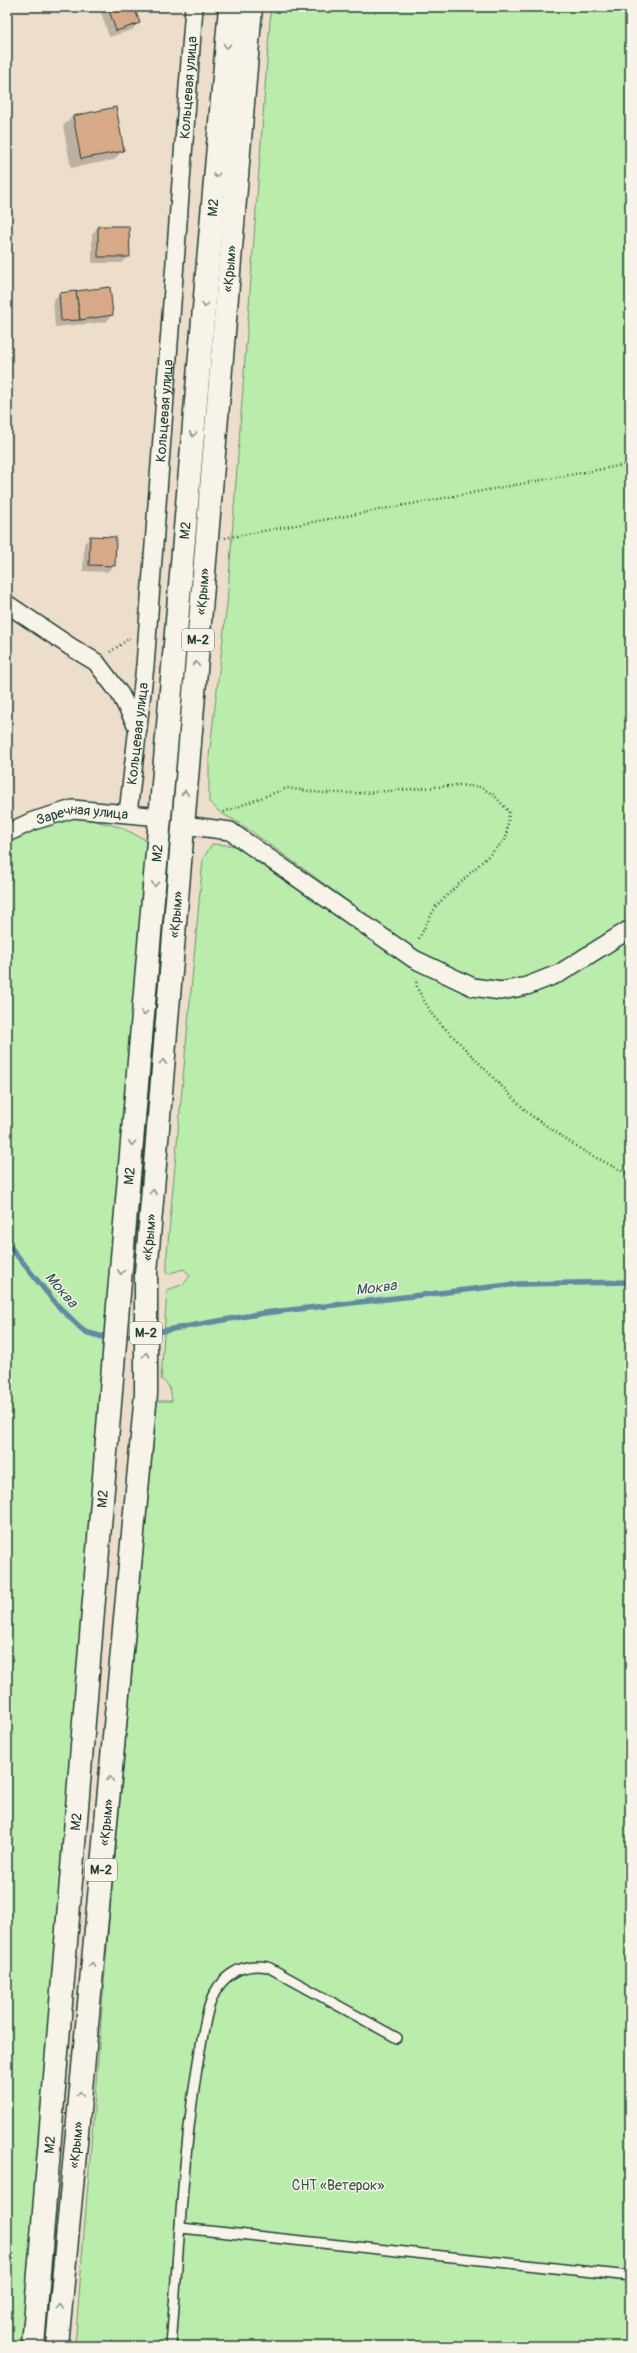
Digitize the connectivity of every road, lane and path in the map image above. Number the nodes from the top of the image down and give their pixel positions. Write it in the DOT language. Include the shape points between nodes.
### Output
graph roads {
  1 [pos="194,7"];
  2 [pos="230,7"];
  3 [pos="251,7"];
  4 [pos="630,464"];
  5 [pos="206,541"];
  6 [pos="7,604"];
  7 [pos="148,625"];
  8 [pos="96,662"];
  9 [pos="138,728"];
  10 [pos="128,813"];
  11 [pos="221,813"];
  12 [pos="160,817"];
  13 [pos="184,824"];
  14 [pos="7,833"];
  15 [pos="630,929"];
  16 [pos="414,959"];
  17 [pos="630,1175"];
  18 [pos="397,2038"];
  19 [pos="181,2228"];
  20 [pos="630,2276"];
  21 [pos="33,2346"];
  22 [pos="57,2346"];
  23 [pos="171,2346"];
  1 -- 7 [label="street, Кольцевая улица"];
  2 -- 12 [label="highway, М2, one-way"];
  3 -- 5 [label="highway, «Крым» / М-2"];
  4 -- 5 [label="path"];
  22 -- 5 [label="highway, «Крым» / М-2, one-way" via="146,1394 146,1272"];
  6 -- 8 [label="street"];
  7 -- 8 [label="path"];
  7 -- 9 [label="street, Кольцевая улица"];
  8 -- 9 [label="street" via="120,694"];
  9 -- 10 [label="street, Кольцевая улица"];
  10 -- 12 [label="street, Заречная улица"];
  10 -- 14 [label="street, Заречная улица" via="73,809 33,821"];
  11 -- 16 [label="path" via="287,788 322,793 364,793 460,785 480,787 494,795 509,812 506,839 436,906 413,948"];
  12 -- 21 [label="highway, М2, one-way"];
  13 -- 16 [label="street" via="230,831"];
  15 -- 16 [label="street" via="560,973 527,986 501,991 473,987"];
  16 -- 17 [label="path" via="417,988 433,1016 529,1114 585,1152"];
  18 -- 19 [label="lane" via="268,1967 252,1964 222,1982 209,2006 191,2100"];
  19 -- 20 [label="lane"];
  19 -- 23 [label="lane"];
}
